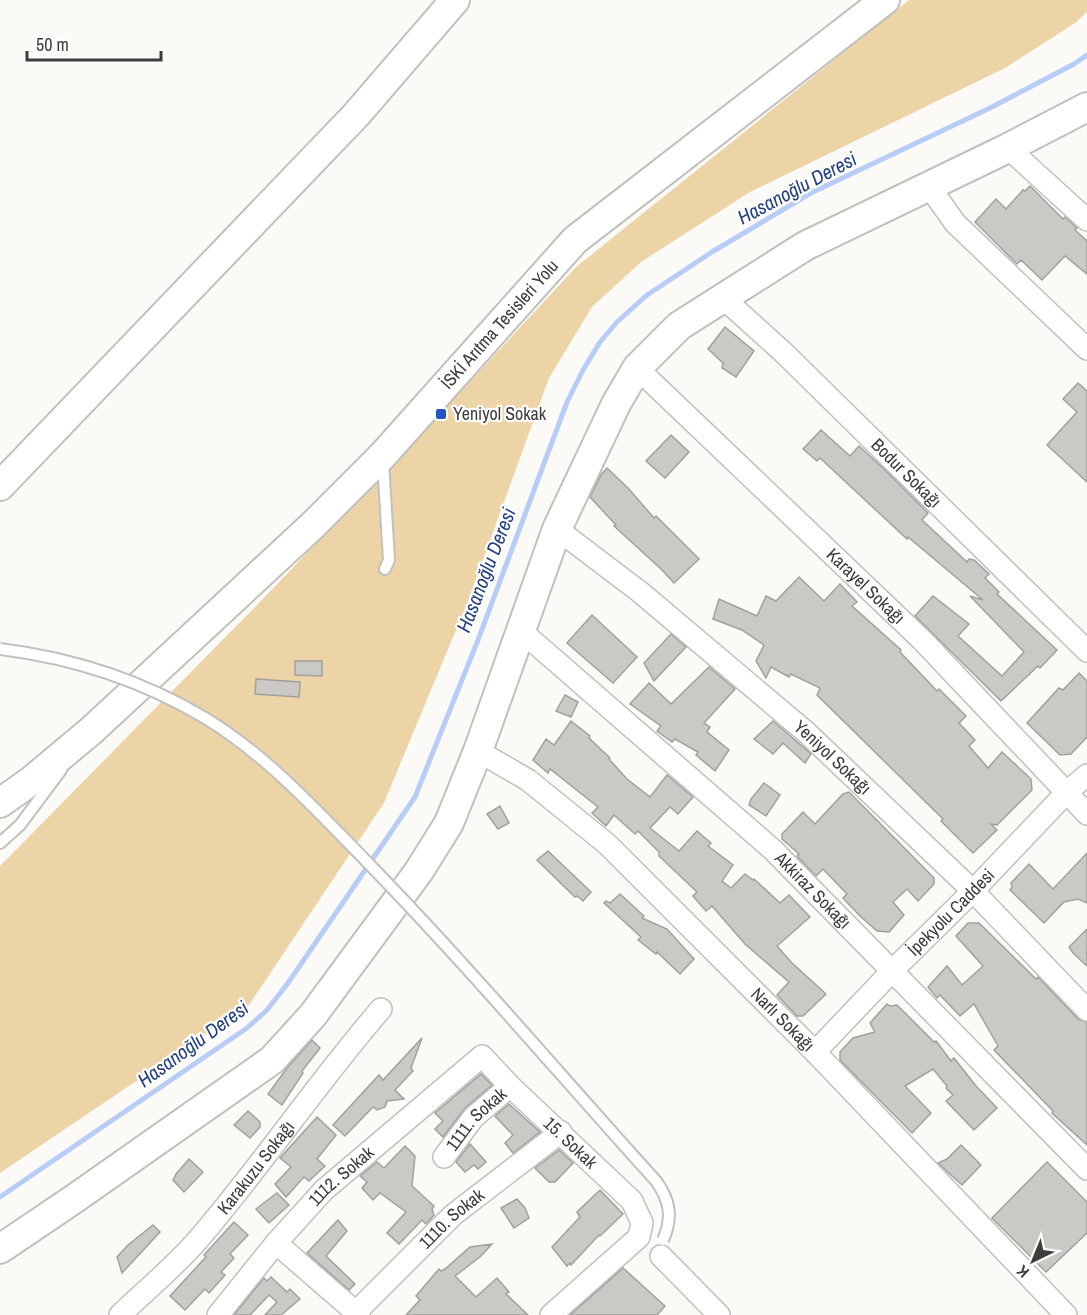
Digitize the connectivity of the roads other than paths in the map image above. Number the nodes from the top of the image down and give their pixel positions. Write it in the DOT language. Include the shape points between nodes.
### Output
graph roads {
  1 [pos="455,0"];
  2 [pos="885,0"];
  3 [pos="1087,107"];
  4 [pos="1008,148"];
  5 [pos="929,186"];
  6 [pos="1087,220"];
  7 [pos="722,297"];
  8 [pos="1087,349"];
  9 [pos="637,368"];
  10 [pos="383,455"];
  11 [pos="0,486"];
  12 [pos="557,529"];
  13 [pos="385,569"];
  14 [pos="520,630"];
  15 [pos="0,649"];
  16 [pos="1087,651"];
  17 [pos="92,730"];
  18 [pos="478,751"];
  19 [pos="1087,775"];
  20 [pos="1066,793"];
  21 [pos="0,803"];
  22 [pos="1087,814"];
  23 [pos="0,843"];
  24 [pos="973,891"];
  25 [pos="893,970"];
  26 [pos="381,1009"];
  27 [pos="1087,1010"];
  28 [pos="815,1052"];
  29 [pos="482,1056"];
  30 [pos="510,1086"];
  31 [pos="561,1132"];
  32 [pos="444,1157"];
  33 [pos="1087,1169"];
  34 [pos="276,1243"];
  35 [pos="662,1248"];
  36 [pos="0,1249"];
  37 [pos="356,1314"];
  38 [pos="120,1315"];
  39 [pos="218,1315"];
  40 [pos="551,1315"];
  41 [pos="719,1315"];
  42 [pos="1066,1315"];
  1 -- 11 [label="street" via="356,115"];
  2 -- 10 [label="street, İSKİ Arıtma Tesisleri Yolu" via="576,240"];
  3 -- 4 [label="street"];
  4 -- 5 [label="street"];
  4 -- 6 [label="street"];
  5 -- 7 [label="street" via="805,246"];
  5 -- 8 [label="street" via="955,223"];
  7 -- 9 [label="street" via="679,326"];
  7 -- 16 [label="street, Bodur Sokağı"];
  9 -- 12 [label="street"];
  9 -- 20 [label="street, Karayel Sokağı" via="922,640"];
  10 -- 13 [label="lane" via="389,561"];
  10 -- 17 [label="street, İSKİ Arıtma Tesisleri Yolu" via="253,582"];
  12 -- 14 [label="street"];
  12 -- 24 [label="street, Yeniyol Sokağı" via="640,591 806,732"];
  14 -- 18 [label="street"];
  14 -- 25 [label="street, Akkiraz Sokağı" via="773,850"];
  15 -- 35 [label="lane, bridge" via="66,661 117,676 161,695 205,718 281,776 412,909 656,1181 670,1212"];
  17 -- 21 [label="street, İSKİ Arıtma Tesisleri Yolu"];
  17 -- 23 [label="lane, İSKİ Arıtma Tesisleri Yolu" via="20,825"];
  18 -- 28 [label="street, Narlı Sokağı" via="528,780 607,844"];
  18 -- 36 [label="street" via="449,823 419,871 313,1015 272,1060"];
  19 -- 20 [label="street, İpekyolu Caddesi"];
  20 -- 22 [label="street, Karayel Sokağı"];
  20 -- 24 [label="street, İpekyolu Caddesi"];
  24 -- 25 [label="street, İpekyolu Caddesi"];
  24 -- 27 [label="street, Yeniyol Sokağı"];
  25 -- 28 [label="street, İpekyolu Caddesi"];
  25 -- 33 [label="street, Akkiraz Sokağı"];
  26 -- 38 [label="street, Karakuzu Sokağı" via="195,1244"];
  28 -- 42 [label="street, Narlı Sokağı"];
  29 -- 30 [label="street, 15. Sokak"];
  29 -- 34 [label="street, 1112. Sokak" via="324,1190"];
  30 -- 31 [label="street, 15. Sokak"];
  30 -- 32 [label="street, 1111. Sokak" via="473,1118"];
  31 -- 37 [label="street, 1110. Sokak" via="453,1215"];
  31 -- 40 [label="street, 15. Sokak" via="632,1201 642,1223 639,1237"];
  34 -- 37 [label="street"];
  34 -- 39 [label="street, 1112. Sokak"];
  35 -- 41 [label="street"];
}
